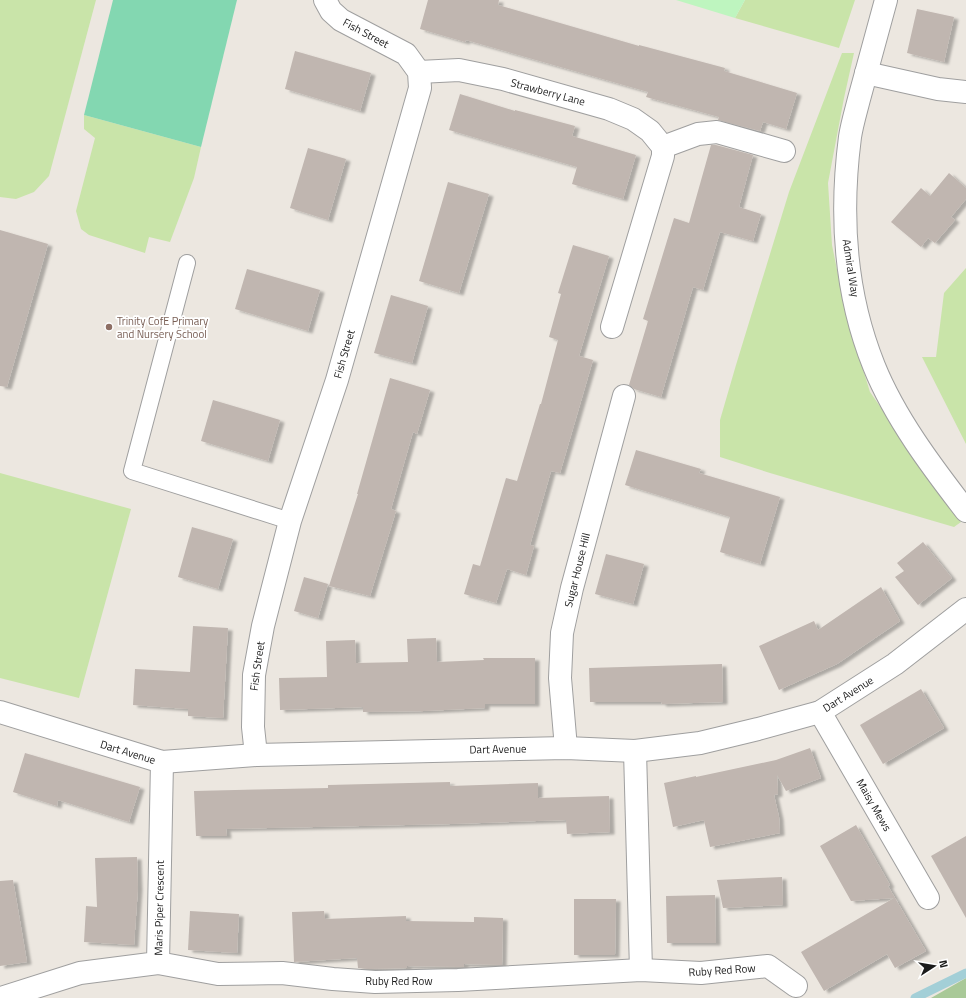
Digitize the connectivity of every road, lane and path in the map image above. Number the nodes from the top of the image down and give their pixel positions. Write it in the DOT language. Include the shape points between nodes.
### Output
graph roads {
  1 [pos="325,0"];
  2 [pos="886,0"];
  3 [pos="419,72"];
  4 [pos="866,73"];
  5 [pos="966,92"];
  6 [pos="663,147"];
  7 [pos="784,151"];
  8 [pos="187,263"];
  9 [pos="612,327"];
  10 [pos="624,396"];
  11 [pos="966,511"];
  12 [pos="290,521"];
  13 [pos="966,609"];
  14 [pos="0,712"];
  15 [pos="820,712"];
  16 [pos="566,748"];
  17 [pos="635,751"];
  18 [pos="256,755"];
  19 [pos="162,762"];
  20 [pos="928,898"];
  21 [pos="158,963"];
  22 [pos="641,970"];
  23 [pos="796,986"];
  24 [pos="1,998"];
  1 -- 3 [label="street, Fish Street" via="340,20 406,54"];
  2 -- 4 [label="street, Admiral Way"];
  3 -- 6 [label="street, Strawberry Lane" via="459,70 503,79 609,109 633,118 650,131"];
  3 -- 12 [label="street, Fish Street" via="420,88 337,380"];
  4 -- 5 [label="street" via="938,89"];
  4 -- 11 [label="street, Admiral Way" via="850,136 845,234 861,325 874,366 895,407 939,475"];
  6 -- 7 [label="street" via="698,134 717,132"];
  6 -- 9 [label="street" via="663,156"];
  8 -- 12 [label="lane" via="132,471"];
  10 -- 16 [label="street, Sugar House Hill" via="562,633 560,678"];
  12 -- 18 [label="street, Fish Street" via="263,626 254,675 253,727"];
  13 -- 15 [label="street, Dart Avenue" via="895,664"];
  14 -- 19 [label="street, Dart Avenue"];
  15 -- 17 [label="street, Dart Avenue" via="700,743"];
  15 -- 20 [label="street, Maisy Mews"];
  16 -- 17 [label="street, Dart Avenue"];
  16 -- 18 [label="street, Dart Avenue"];
  17 -- 22 [label="street"];
  18 -- 19 [label="street, Dart Avenue"];
  19 -- 21 [label="street, Maris Piper Crescent"];
  21 -- 22 [label="street, Ruby Red Row" via="218,974 282,973 375,982"];
  21 -- 24 [label="street, Maris Piper Crescent" via="80,973"];
  22 -- 23 [label="street, Ruby Red Row" via="701,973 768,966"];
}
